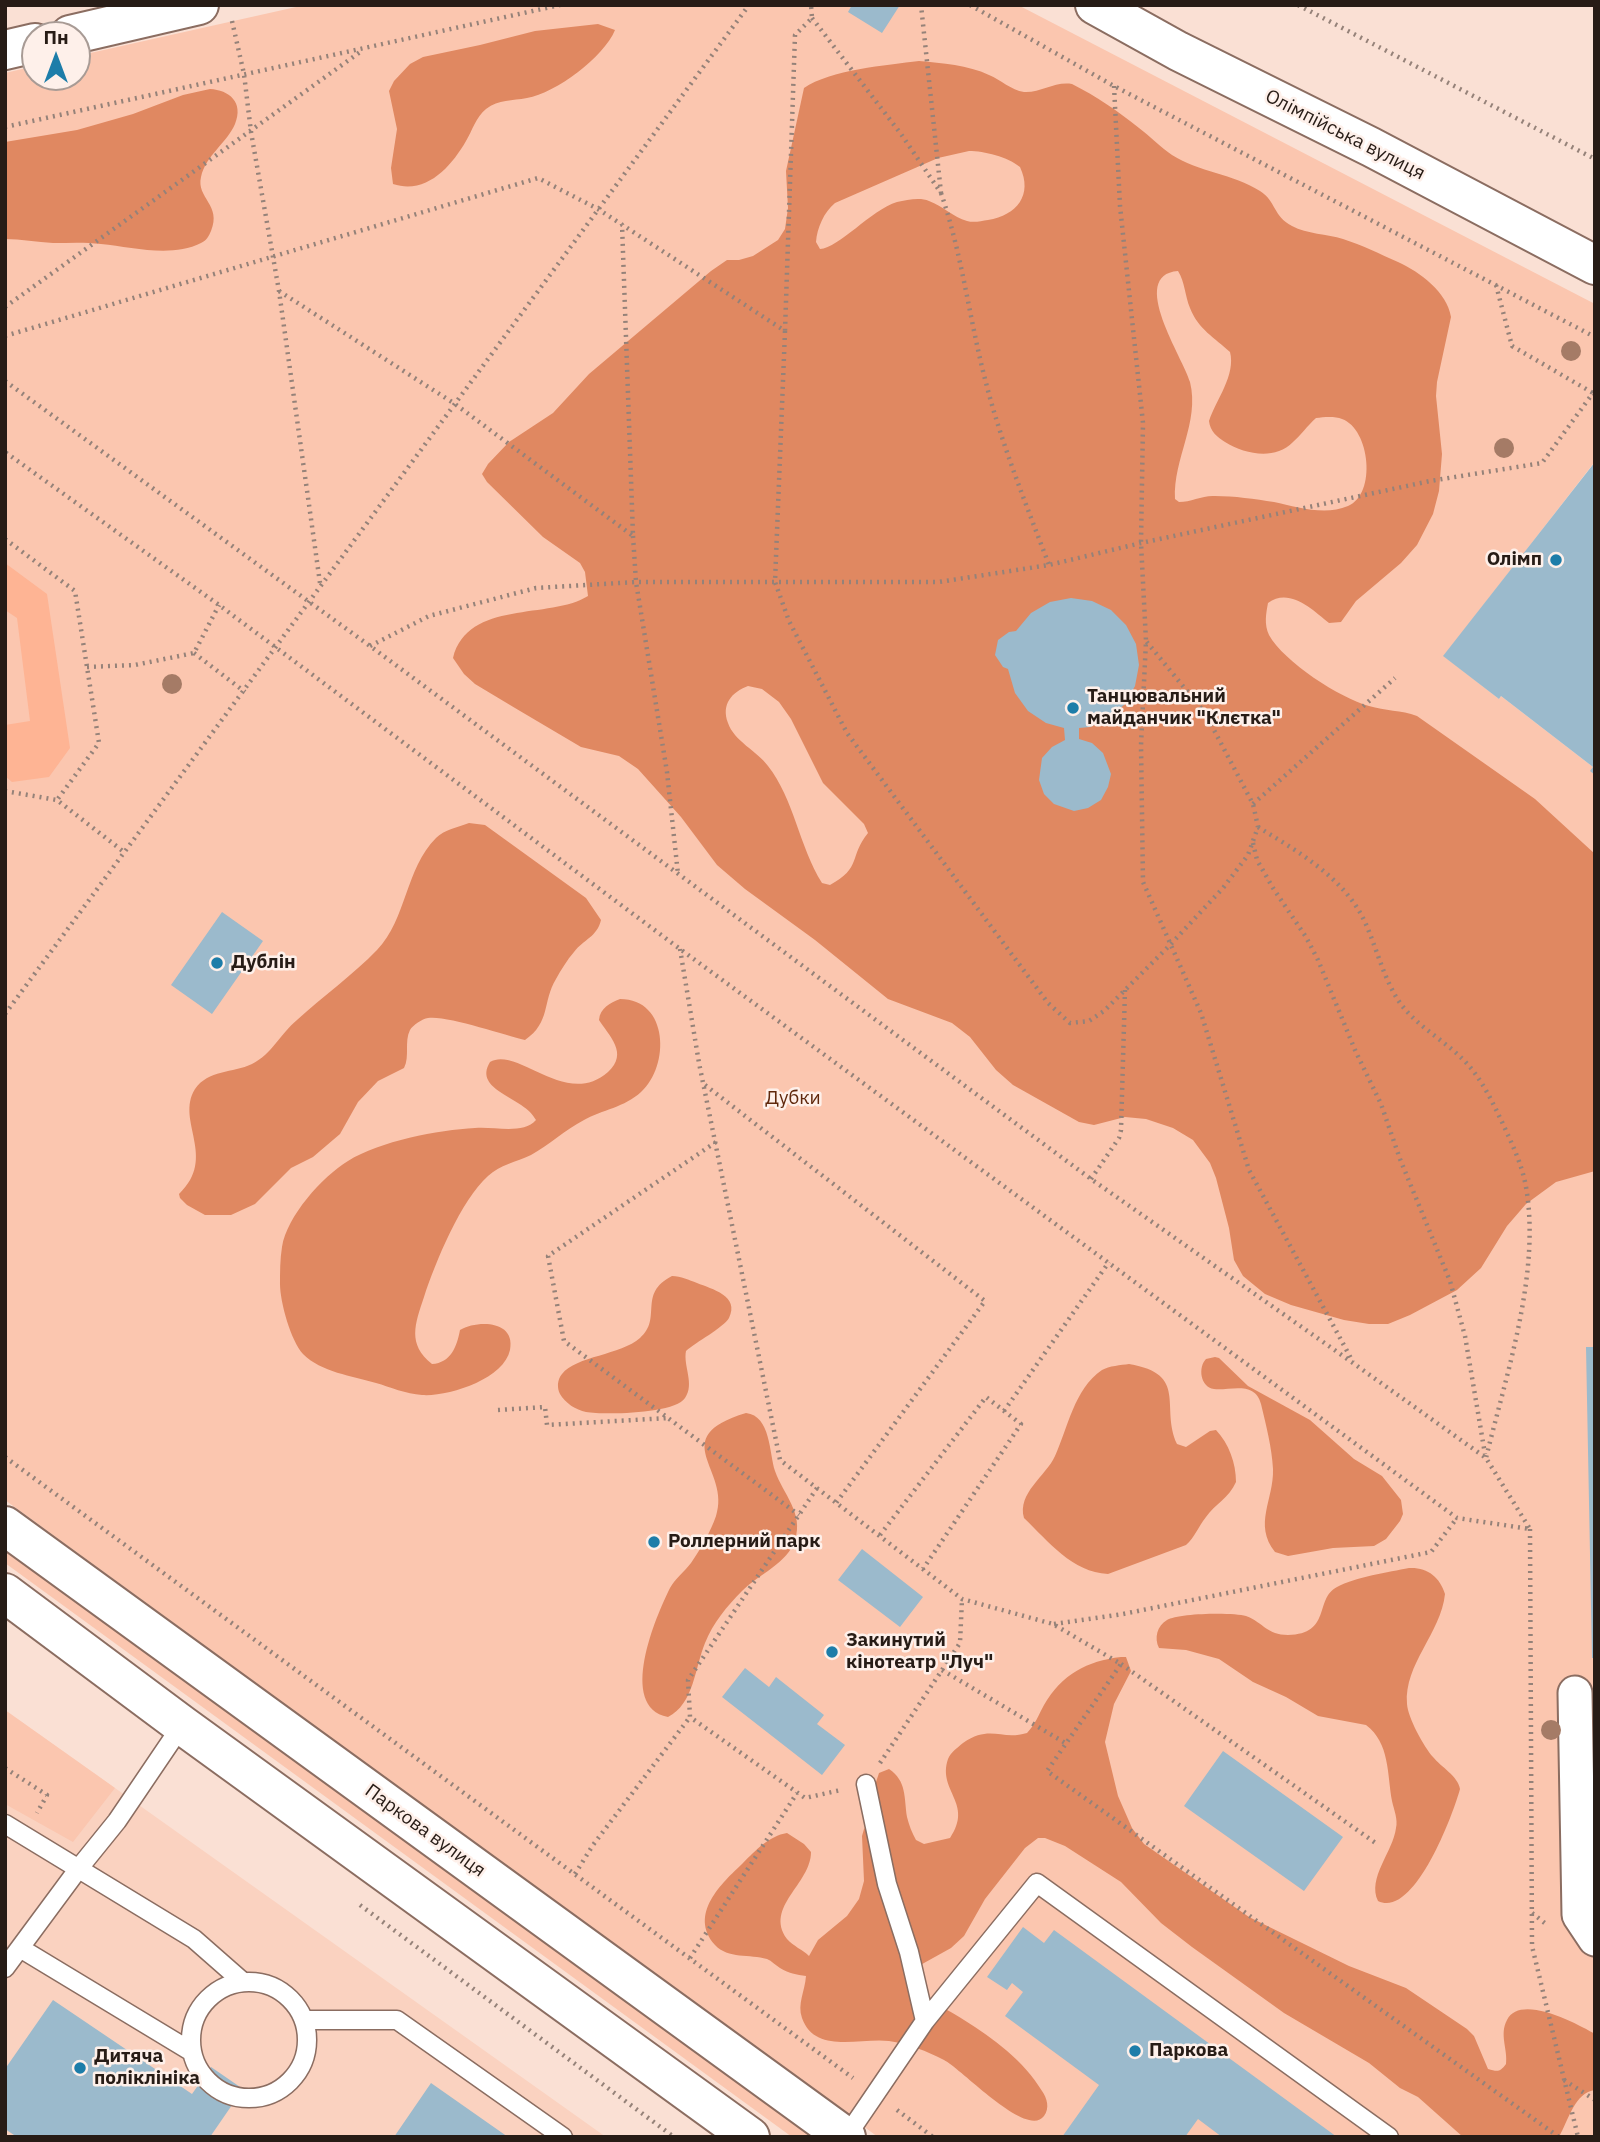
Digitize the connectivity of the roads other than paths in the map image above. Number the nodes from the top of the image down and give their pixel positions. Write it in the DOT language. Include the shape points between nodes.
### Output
graph roads {
  1 [pos="1095,5"];
  2 [pos="215,11"];
  3 [pos="91,32"];
  4 [pos="1595,265"];
  5 [pos="5,1526"];
  6 [pos="5,1593"];
  7 [pos="1575,1693"];
  8 [pos="183,1725"];
  9 [pos="866,1784"];
  10 [pos="5,1824"];
  11 [pos="79,1868"];
  12 [pos="1595,1938"];
  13 [pos="20,1948"];
  14 [pos="5,1968"];
  15 [pos="243,1982"];
  16 [pos="304,2020"];
  17 [pos="925,2021"];
  18 [pos="192,2052"];
  19 [pos="564,2137"];
  20 [pos="750,2137"];
  21 [pos="846,2137"];
  22 [pos="1389,2137"];
  1 -- 4 [label="street, Олімпійська вулиця"];
  2 -- 3 [label="street"];
  5 -- 21 [label="street, Паркова вулиця"];
  6 -- 8 [label="street"];
  7 -- 12 [label="street" via="1579,1915"];
  8 -- 11 [label="lane"];
  8 -- 20 [label="street"];
  9 -- 17 [label="lane" via="887,1884"];
  10 -- 11 [label="lane"];
  11 -- 13 [label="lane"];
  11 -- 15 [label="lane" via="194,1939"];
  13 -- 14 [label="lane"];
  13 -- 18 [label="lane"];
  15 -- 16 [label="lane" via="280,1990"];
  15 -- 18 [label="lane" via="208,1998 191,2032"];
  16 -- 18 [label="lane" via="308,2038 305,2057 283,2088 265,2096 246,2098 211,2085"];
  16 -- 19 [label="lane" via="397,2020"];
  17 -- 21 [label="lane"];
  17 -- 22 [label="lane" via="1037,1883"];
}
